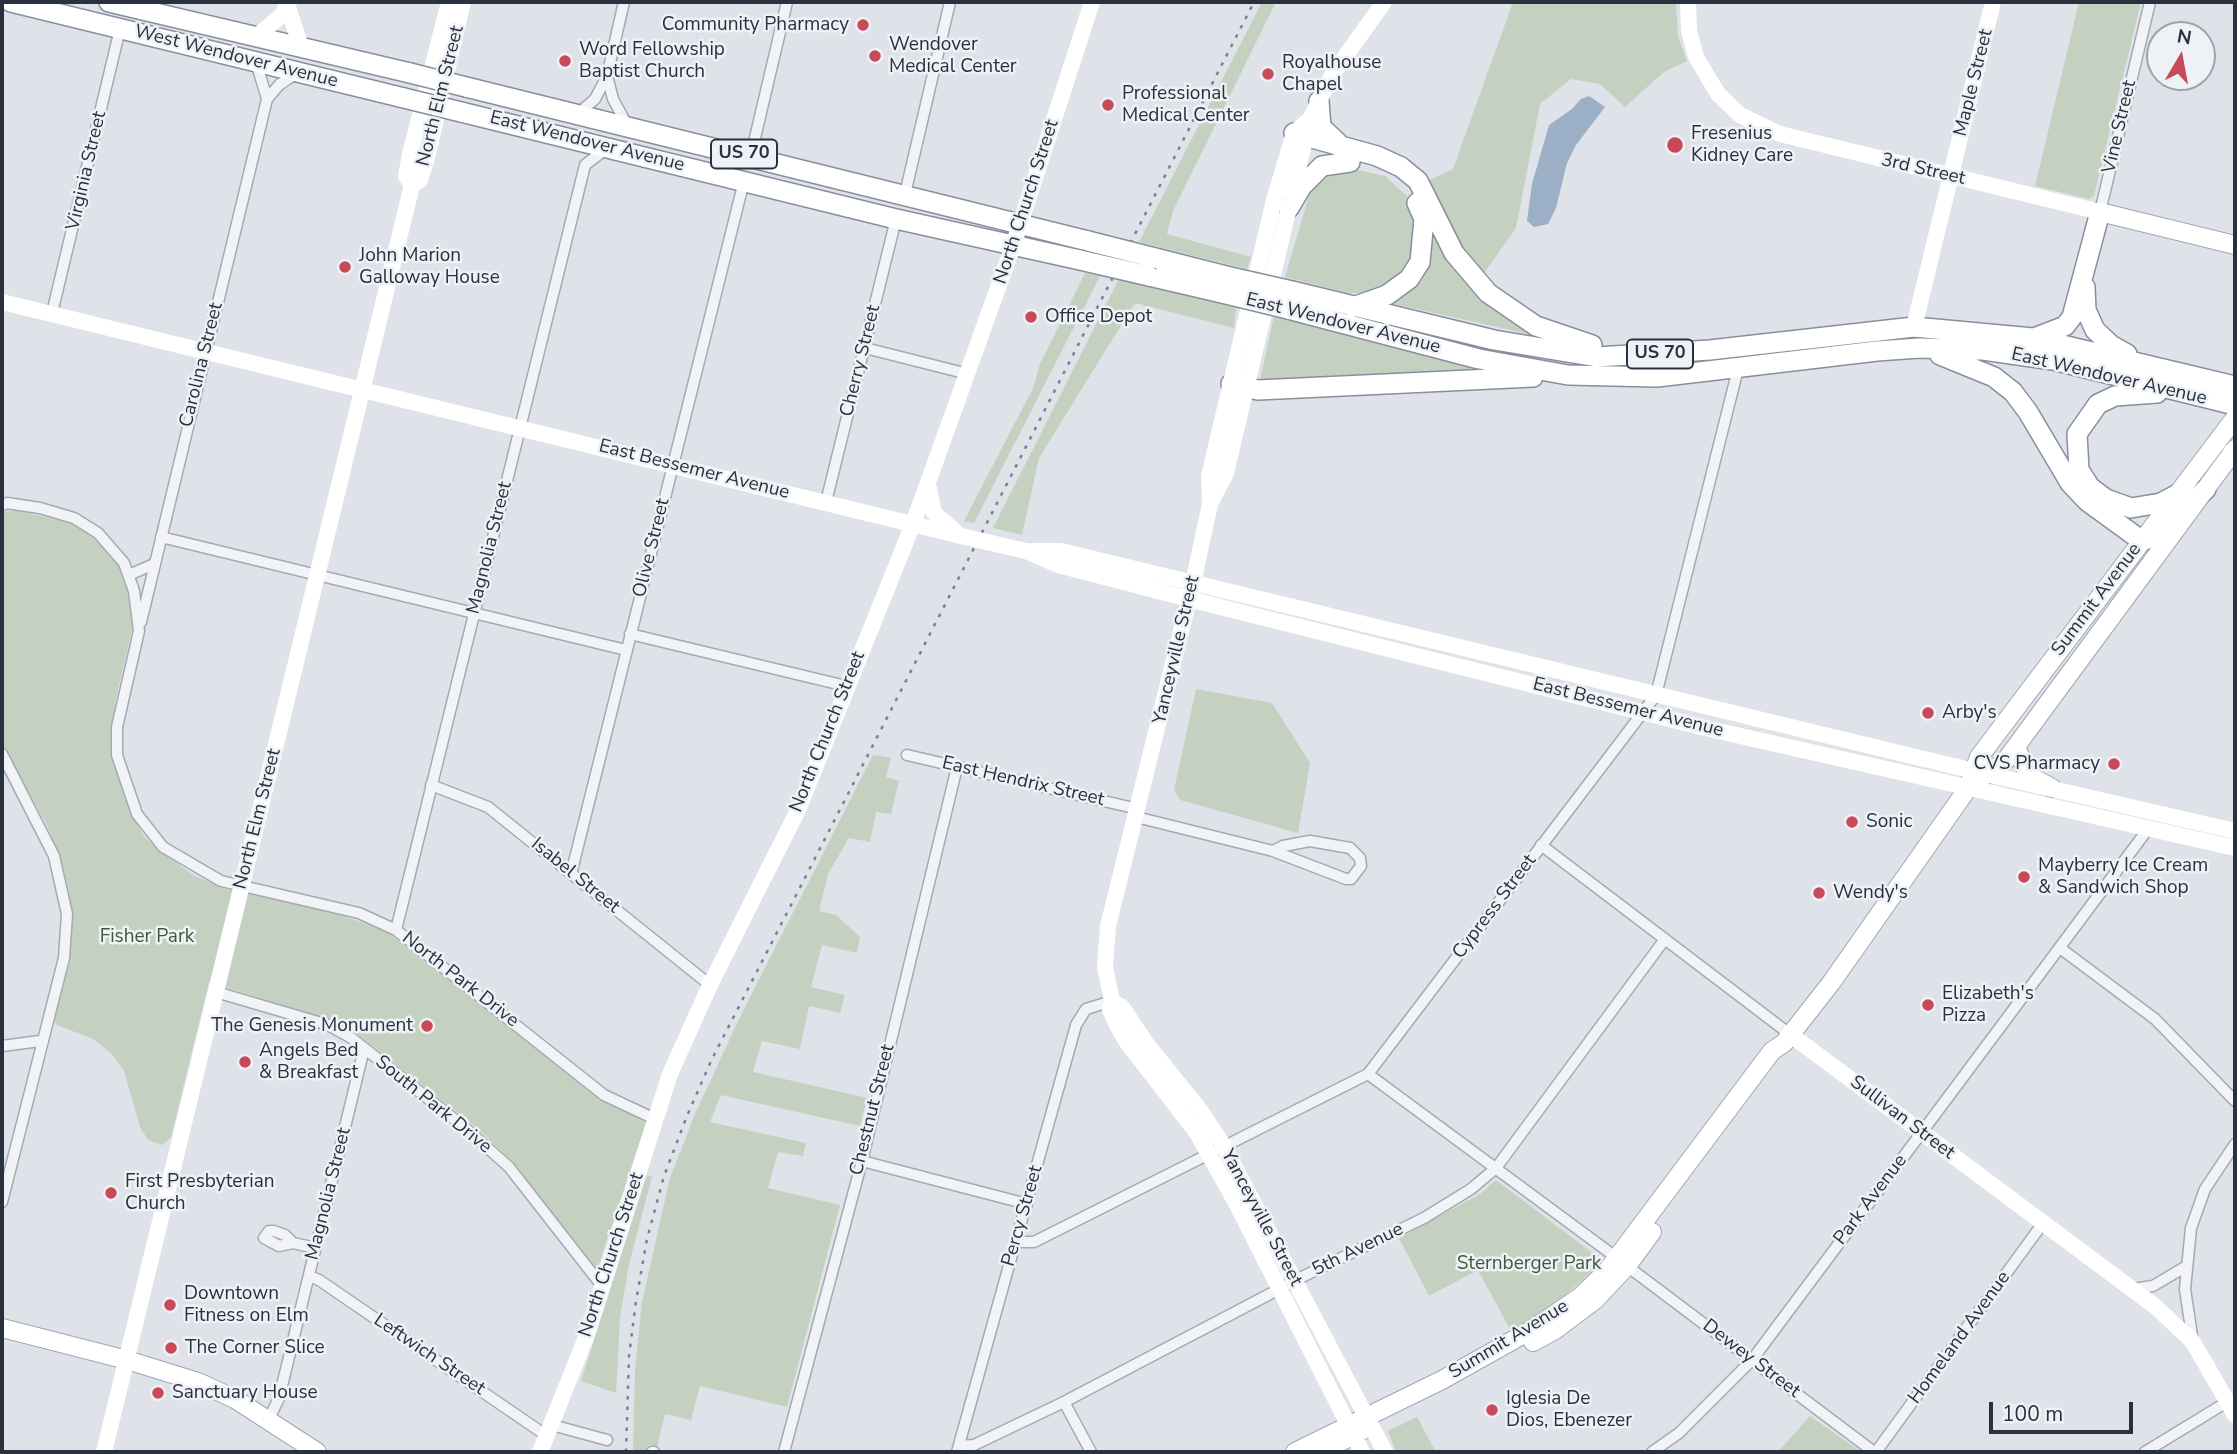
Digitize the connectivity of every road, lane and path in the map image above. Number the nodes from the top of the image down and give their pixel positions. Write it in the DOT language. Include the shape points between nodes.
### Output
graph roads {
  1 [pos="11,2"];
  2 [pos="61,2"];
  3 [pos="449,2"];
  4 [pos="463,2"];
  5 [pos="624,2"];
  6 [pos="787,2"];
  7 [pos="950,2"];
  8 [pos="1092,2"];
  9 [pos="1384,2"];
  10 [pos="1688,2"];
  11 [pos="1993,2"];
  12 [pos="2150,2"];
  13 [pos="120,3"];
  14 [pos="289,4"];
  15 [pos="120,29"];
  16 [pos="256,37"];
  17 [pos="301,47"];
  18 [pos="256,62"];
  19 [pos="298,72"];
  20 [pos="607,76"];
  21 [pos="467,86"];
  22 [pos="267,99"];
  23 [pos="461,112"];
  24 [pos="579,113"];
  25 [pos="627,125"];
  26 [pos="1304,131"];
  27 [pos="575,138"];
  28 [pos="609,146"];
  29 [pos="751,155"];
  30 [pos="1348,155"];
  31 [pos="585,165"];
  32 [pos="1951,176"];
  33 [pos="744,181"];
  34 [pos="411,186"];
  35 [pos="905,194"];
  36 [pos="1289,208"];
  37 [pos="2100,212"];
  38 [pos="896,219"];
  39 [pos="1020,224"];
  40 [pos="2235,245"];
  41 [pos="1013,246"];
  42 [pos="1154,268"];
  43 [pos="2084,279"];
  44 [pos="1290,300"];
  45 [pos="2,302"];
  46 [pos="1352,307"];
  47 [pos="52,313"];
  48 [pos="1914,327"];
  49 [pos="2033,338"];
  50 [pos="865,348"];
  51 [pos="1919,348"];
  52 [pos="1877,351"];
  53 [pos="205,352"];
  54 [pos="1640,356"];
  55 [pos="2143,363"];
  56 [pos="1738,369"];
  57 [pos="968,374"];
  58 [pos="1568,375"];
  59 [pos="1238,386"];
  60 [pos="2235,386"];
  61 [pos="362,390"];
  62 [pos="2190,394"];
  63 [pos="2235,405"];
  64 [pos="2235,418"];
  65 [pos="520,428"];
  66 [pos="2234,451"];
  67 [pos="672,465"];
  68 [pos="928,484"];
  69 [pos="2206,489"];
  70 [pos="2178,494"];
  71 [pos="3,502"];
  72 [pos="826,502"];
  73 [pos="913,524"];
  74 [pos="961,536"];
  75 [pos="161,537"];
  76 [pos="2142,541"];
  77 [pos="154,564"];
  78 [pos="129,575"];
  79 [pos="317,576"];
  80 [pos="1191,590"];
  81 [pos="474,613"];
  82 [pos="139,631"];
  83 [pos="630,634"];
  84 [pos="626,650"];
  85 [pos="846,686"];
  86 [pos="1656,695"];
  87 [pos="1642,712"];
  88 [pos="1741,715"];
  89 [pos="1714,730"];
  90 [pos="2016,747"];
  91 [pos="2,754"];
  92 [pos="907,755"];
  93 [pos="957,766"];
  94 [pos="1977,778"];
  95 [pos="431,785"];
  96 [pos="2052,788"];
  97 [pos="1137,813"];
  98 [pos="2194,820"];
  99 [pos="2148,829"];
  100 [pos="2230,829"];
  101 [pos="2182,836"];
  102 [pos="1541,845"];
  103 [pos="2235,848"];
  104 [pos="1273,851"];
  105 [pos="571,874"];
  106 [pos="242,886"];
  107 [pos="396,930"];
  108 [pos="1665,939"];
  109 [pos="2060,948"];
  110 [pos="710,985"];
  111 [pos="216,992"];
  112 [pos="1112,1001"];
  113 [pos="1787,1039"];
  114 [pos="40,1041"];
  115 [pos="2,1046"];
  116 [pos="364,1049"];
  117 [pos="1368,1074"];
  118 [pos="2235,1101"];
  119 [pos="657,1120"];
  120 [pos="1921,1133"];
  121 [pos="2235,1144"];
  122 [pos="1215,1149"];
  123 [pos="862,1161"];
  124 [pos="1496,1168"];
  125 [pos="2,1202"];
  126 [pos="1027,1204"];
  127 [pos="2043,1223"];
  128 [pos="1017,1242"];
  129 [pos="293,1243"];
  130 [pos="316,1248"];
  131 [pos="1622,1262"];
  132 [pos="2185,1267"];
  133 [pos="309,1276"];
  134 [pos="1294,1281"];
  135 [pos="603,1286"];
  136 [pos="2133,1289"];
  137 [pos="1277,1290"];
  138 [pos="2,1328"];
  139 [pos="2193,1342"];
  140 [pos="127,1360"];
  141 [pos="1752,1360"];
  142 [pos="1064,1402"];
  143 [pos="2231,1408"];
  144 [pos="269,1419"];
  145 [pos="1369,1421"];
  146 [pos="1351,1430"];
  147 [pos="550,1431"];
  148 [pos="607,1440"];
  149 [pos="958,1449"];
  150 [pos="104,1452"];
  151 [pos="317,1452"];
  152 [pos="540,1452"];
  153 [pos="785,1452"];
  154 [pos="1091,1452"];
  155 [pos="1295,1452"];
  156 [pos="1321,1452"];
  157 [pos="1362,1452"];
  158 [pos="1385,1452"];
  159 [pos="1652,1452"];
  160 [pos="1875,1452"];
  161 [pos="2145,1452"];
  1 -- 15 [label="highway, West Wendover Avenue / US 70"];
  2 -- 13 [label="highway, West Wendover Avenue" via="110,13"];
  3 -- 34 [label="main road, North Elm Street" via="410,154 406,176"];
  4 -- 34 [label="main road, North Elm Street" via="427,158 420,180"];
  5 -- 20 [label="street"];
  6 -- 29 [label="street"];
  7 -- 35 [label="street"];
  8 -- 39 [label="main road, North Church Street"];
  9 -- 26 [label="main road, Yanceyville Street" via="1346,53"];
  10 -- 32 [label="main road, 3rd Street" via="1696,57 1718,94 1740,115 1780,134"];
  11 -- 32 [label="main road, Maple Street"];
  12 -- 37 [label="street, Vine Street"];
  13 -- 16 [label="highway, West Wendover Avenue / US 70"];
  14 -- 16 [label="main road" via="276,22"];
  14 -- 17 [label="main road"];
  15 -- 18 [label="highway, West Wendover Avenue / US 70"];
  15 -- 47 [label="street, Virginia Street"];
  16 -- 17 [label="highway, West Wendover Avenue / US 70"];
  17 -- 21 [label="highway, West Wendover Avenue / US 70, bridge"];
  18 -- 19 [label="highway, West Wendover Avenue / US 70"];
  18 -- 22 [label="street"];
  19 -- 22 [label="street"];
  19 -- 23 [label="highway, West Wendover Avenue / US 70, bridge"];
  20 -- 24 [label="street" via="595,99"];
  20 -- 25 [label="street"];
  21 -- 24 [label="highway, East Wendover Avenue / US 70"];
  22 -- 53 [label="street, Carolina Street"];
  23 -- 27 [label="highway, East Wendover Avenue / US 70"];
  24 -- 25 [label="highway, East Wendover Avenue / US 70"];
  25 -- 29 [label="highway, East Wendover Avenue / US 70"];
  26 -- 30 [label="highway"];
  26 -- 30 [label="highway" via="1323,131"];
  26 -- 36 [label="main road, Yanceyville Street"];
  26 -- 59 [label="main road, Yanceyville Street"];
  27 -- 28 [label="highway, East Wendover Avenue / US 70"];
  27 -- 31 [label="street"];
  28 -- 31 [label="street"];
  28 -- 33 [label="highway, East Wendover Avenue / US 70"];
  29 -- 35 [label="highway, East Wendover Avenue / US 70"];
  30 -- 36 [label="highway" via="1311,175"];
  30 -- 46 [label="highway" via="1404,185 1424,219 1420,262 1409,279 1387,295"];
  30 -- 54 [label="highway" via="1401,167 1418,181 1439,227 1469,274 1514,312 1572,340"];
  31 -- 65 [label="street, Magnolia Street"];
  32 -- 37 [label="main road, 3rd Street"];
  32 -- 48 [label="main road, Maple Street"];
  33 -- 38 [label="highway, East Wendover Avenue / US 70"];
  33 -- 67 [label="street, Olive Street"];
  34 -- 61 [label="main road, North Elm Street"];
  35 -- 39 [label="highway, East Wendover Avenue / US 70"];
  36 -- 59 [label="main road, Yanceyville Street"];
  37 -- 40 [label="main road, 3rd Street"];
  37 -- 43 [label="highway"];
  38 -- 41 [label="highway, East Wendover Avenue / US 70"];
  38 -- 50 [label="street, Cherry Street"];
  39 -- 41 [label="main road, North Church Street"];
  39 -- 42 [label="highway, East Wendover Avenue / US 70, bridge" via="1088,241"];
  41 -- 42 [label="highway, East Wendover Avenue / US 70, bridge" via="1080,260"];
  41 -- 57 [label="main road, North Church Street"];
  42 -- 44 [label="highway, East Wendover Avenue / US 70, bridge"];
  43 -- 49 [label="highway" via="2065,326"];
  43 -- 55 [label="highway" via="2087,310 2095,330"];
  44 -- 46 [label="highway, East Wendover Avenue / US 70"];
  44 -- 58 [label="highway, East Wendover Avenue / US 70" via="1479,359"];
  45 -- 47 [label="main road, East Bessemer Avenue"];
  46 -- 54 [label="highway, East Wendover Avenue / US 70" via="1494,340 1597,357"];
  47 -- 53 [label="main road, East Bessemer Avenue"];
  48 -- 49 [label="highway, East Wendover Avenue / US 70"];
  48 -- 52 [label="highway" via="1905,341"];
  48 -- 54 [label="highway, East Wendover Avenue / US 70"];
  49 -- 55 [label="highway, East Wendover Avenue / US 70"];
  50 -- 57 [label="street"];
  50 -- 72 [label="street, Cherry Street"];
  51 -- 52 [label="highway, East Wendover Avenue / US 70"];
  51 -- 62 [label="highway, East Wendover Avenue / US 70" via="1983,350 2053,360"];
  51 -- 76 [label="highway" via="1984,372 2013,392 2070,483"];
  52 -- 56 [label="highway, East Wendover Avenue / US 70"];
  53 -- 61 [label="main road, East Bessemer Avenue"];
  53 -- 75 [label="street, Carolina Street"];
  55 -- 60 [label="highway, East Wendover Avenue / US 70"];
  56 -- 58 [label="highway, East Wendover Avenue / US 70" via="1657,377"];
  56 -- 86 [label="street, Cypress Street"];
  57 -- 68 [label="main road, North Church Street"];
  58 -- 59 [label="highway" via="1258,390"];
  59 -- 80 [label="main road, Yanceyville Street" via="1209,477 1210,504"];
  61 -- 65 [label="main road, East Bessemer Avenue"];
  61 -- 79 [label="main road, North Elm Street"];
  62 -- 63 [label="highway, East Wendover Avenue / US 70"];
  62 -- 70 [label="highway" via="2115,396 2086,416 2077,434 2079,470 2090,487 2106,499 2131,508 2161,503"];
  64 -- 70 [label="main road, Summit Avenue"];
  65 -- 67 [label="main road, East Bessemer Avenue"];
  65 -- 81 [label="street, Magnolia Street"];
  66 -- 69 [label="main road, Summit Avenue"];
  67 -- 72 [label="main road, East Bessemer Avenue"];
  67 -- 83 [label="street, Olive Street"];
  68 -- 73 [label="main road, North Church Street"];
  68 -- 74 [label="main road" via="934,513"];
  69 -- 76 [label="highway" via="2158,535"];
  69 -- 90 [label="main road, Summit Avenue"];
  70 -- 76 [label="main road, Summit Avenue"];
  71 -- 78 [label="street" via="50,511 87,525 111,544"];
  72 -- 73 [label="main road, East Bessemer Avenue"];
  73 -- 74 [label="main road, East Bessemer Avenue"];
  73 -- 85 [label="main road, North Church Street"];
  74 -- 80 [label="main road, East Bessemer Avenue, bridge" via="1026,551 1058,565"];
  75 -- 77 [label="street, Carolina Street"];
  75 -- 79 [label="street"];
  76 -- 94 [label="main road, Summit Avenue" via="1979,757"];
  77 -- 78 [label="street"];
  77 -- 82 [label="street, Carolina Street"];
  78 -- 82 [label="street"];
  79 -- 81 [label="street"];
  79 -- 106 [label="main road, North Elm Street"];
  80 -- 86 [label="main road, East Bessemer Avenue"];
  80 -- 87 [label="main road, East Bessemer Avenue"];
  80 -- 97 [label="main road, Yanceyville Street"];
  81 -- 84 [label="street"];
  81 -- 95 [label="street, Magnolia Street"];
  82 -- 106 [label="street, North Park Drive" via="117,727 117,755 125,785 137,814 163,847 208,875"];
  83 -- 84 [label="street, Olive Street"];
  83 -- 85 [label="street"];
  84 -- 105 [label="street, Olive Street"];
  85 -- 110 [label="main road, North Church Street" via="798,810"];
  86 -- 87 [label="street, Cypress Street"];
  86 -- 88 [label="main road, East Bessemer Avenue"];
  87 -- 89 [label="main road, East Bessemer Avenue"];
  87 -- 102 [label="street, Cypress Street"];
  88 -- 89 [label="main road"];
  88 -- 94 [label="main road, East Bessemer Avenue"];
  89 -- 94 [label="main road, East Bessemer Avenue"];
  90 -- 94 [label="main road, Summit Avenue"];
  90 -- 96 [label="main road" via="2028,775"];
  91 -- 114 [label="street" via="54,856 65,895 64,958"];
  92 -- 93 [label="street, East Hendrix Street"];
  93 -- 97 [label="street, East Hendrix Street"];
  93 -- 123 [label="street, Chestnut Street"];
  94 -- 96 [label="main road, East Bessemer Avenue"];
  94 -- 99 [label="main road, East Bessemer Avenue"];
  94 -- 113 [label="main road, Summit Avenue"];
  95 -- 105 [label="street, Isabel Street" via="488,807"];
  95 -- 107 [label="street, Magnolia Street"];
  96 -- 98 [label="main road, East Bessemer Avenue"];
  97 -- 104 [label="street, East Hendrix Street"];
  97 -- 112 [label="main road, Yanceyville Street" via="1106,941 1105,967"];
  98 -- 99 [label="main road" via="2161,819"];
  98 -- 100 [label="main road, East Bessemer Avenue"];
  99 -- 101 [label="main road, East Bessemer Avenue"];
  99 -- 109 [label="street, Park Avenue"];
  100 -- 101 [label="main road"];
  101 -- 103 [label="main road, East Bessemer Avenue"];
  102 -- 108 [label="street, Sullivan Street"];
  102 -- 117 [label="street, Cypress Street"];
  104 -- 104 [label="street, East Hendrix Street" via="1346,879 1361,866 1360,858 1340,844 1310,841"];
  105 -- 110 [label="street, Isabel Street"];
  106 -- 107 [label="street, North Park Drive" via="341,908"];
  106 -- 111 [label="main road, North Elm Street"];
  107 -- 119 [label="street, North Park Drive" via="604,1095"];
  108 -- 113 [label="street, Sullivan Street"];
  108 -- 124 [label="street, 5th Avenue"];
  109 -- 118 [label="street" via="2155,1019"];
  109 -- 120 [label="street, Park Avenue"];
  110 -- 119 [label="main road, North Church Street" via="670,1074"];
  111 -- 116 [label="street, South Park Drive" via="328,1025"];
  111 -- 140 [label="main road, North Elm Street"];
  112 -- 122 [label="main road, Yanceyville Street" via="1122,1007 1200,1110"];
  112 -- 126 [label="street, Percy Street" via="1091,1006 1079,1019"];
  113 -- 120 [label="main road, Sullivan Street"];
  113 -- 131 [label="main road, Summit Avenue" via="1768,1075"];
  114 -- 115 [label="street"];
  114 -- 125 [label="street"];
  116 -- 130 [label="street, Magnolia Street"];
  116 -- 135 [label="street, South Park Drive" via="509,1167"];
  117 -- 122 [label="street, Cypress Street"];
  117 -- 124 [label="street, Dewey Street"];
  119 -- 135 [label="main road, North Church Street"];
  120 -- 127 [label="main road, Sullivan Street"];
  120 -- 141 [label="street, Park Avenue"];
  121 -- 132 [label="street" via="2197,1208"];
  122 -- 128 [label="street, Cypress Street" via="1034,1242"];
  122 -- 134 [label="main road, Yanceyville Street"];
  122 -- 137 [label="main road, Yanceyville Street"];
  123 -- 126 [label="street"];
  123 -- 153 [label="street, Chestnut Street"];
  124 -- 131 [label="street, Dewey Street"];
  124 -- 134 [label="street, 5th Avenue" via="1423,1218"];
  126 -- 128 [label="street, Percy Street"];
  127 -- 136 [label="main road, Sullivan Street"];
  127 -- 160 [label="street, Homeland Avenue"];
  128 -- 149 [label="street, Percy Street"];
  129 -- 130 [label="street"];
  130 -- 133 [label="street, Magnolia Street"];
  131 -- 141 [label="street, Dewey Street"];
  131 -- 145 [label="main road, Summit Avenue" via="1595,1300 1555,1330"];
  132 -- 136 [label="street" via="2152,1286"];
  132 -- 139 [label="street"];
  133 -- 144 [label="street, Magnolia Street" via="279,1398"];
  133 -- 147 [label="street, Leftwich Street"];
  134 -- 137 [label="street, 5th Avenue"];
  134 -- 145 [label="main road, Yanceyville Street"];
  135 -- 147 [label="main road, North Church Street"];
  136 -- 139 [label="main road, Sullivan Street"];
  137 -- 142 [label="street, 5th Avenue"];
  137 -- 146 [label="main road, Yanceyville Street"];
  138 -- 140 [label="main road"];
  139 -- 143 [label="main road, Sullivan Street"];
  140 -- 144 [label="main road" via="198,1382"];
  140 -- 150 [label="main road, North Elm Street"];
  141 -- 159 [label="street, Park Avenue" via="1699,1415"];
  141 -- 160 [label="street, Dewey Street"];
  142 -- 149 [label="street, 5th Avenue"];
  142 -- 154 [label="street"];
  143 -- 161 [label="street"];
  144 -- 151 [label="main road"];
  145 -- 146 [label="main road, Summit Avenue"];
  145 -- 158 [label="main road, Yanceyville Street"];
  146 -- 155 [label="main road, Summit Avenue"];
  146 -- 156 [label="main road, Summit Avenue"];
  146 -- 157 [label="main road, Yanceyville Street"];
  147 -- 148 [label="street, Leftwich Street"];
  147 -- 152 [label="main road, North Church Street"];
}
